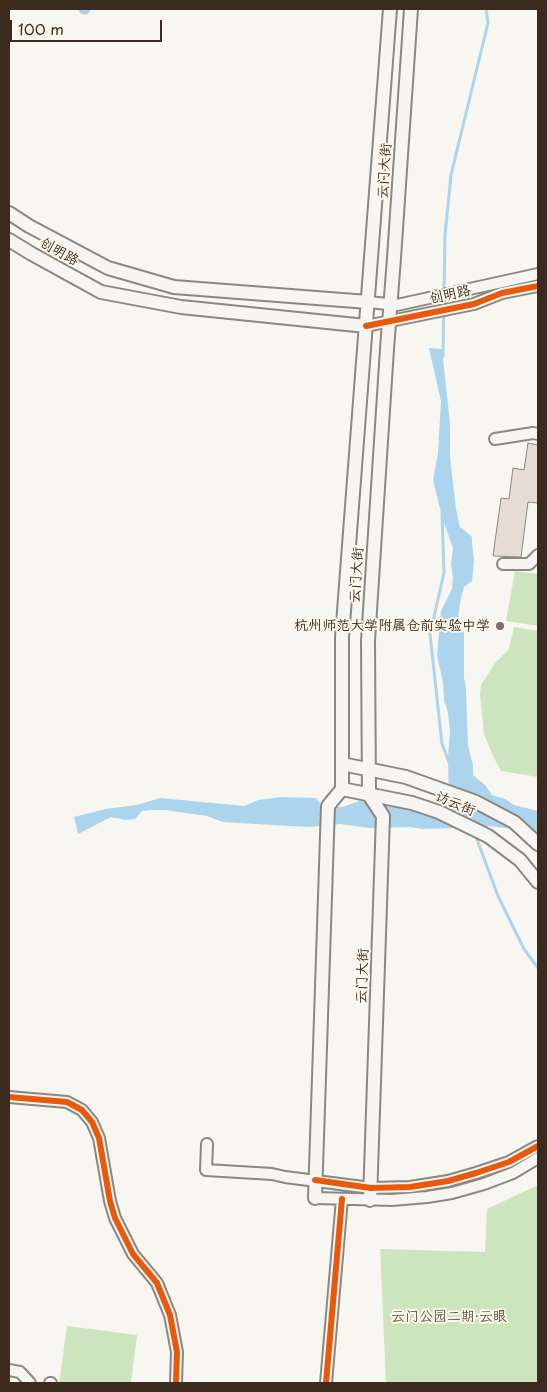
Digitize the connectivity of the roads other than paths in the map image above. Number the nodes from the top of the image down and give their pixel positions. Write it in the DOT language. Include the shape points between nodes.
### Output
graph roads {
  1 [pos="390,9"];
  2 [pos="411,9"];
  3 [pos="9,213"];
  4 [pos="9,240"];
  5 [pos="538,274"];
  6 [pos="538,286"];
  7 [pos="368,302"];
  8 [pos="391,304"];
  9 [pos="389,321"];
  10 [pos="366,326"];
  11 [pos="538,434"];
  12 [pos="495,439"];
  13 [pos="538,555"];
  14 [pos="503,564"];
  15 [pos="342,764"];
  16 [pos="368,769"];
  17 [pos="342,789"];
  18 [pos="369,795"];
  19 [pos="538,844"];
  20 [pos="538,882"];
  21 [pos="9,1097"];
  22 [pos="207,1144"];
  23 [pos="538,1146"];
  24 [pos="538,1158"];
  25 [pos="315,1180"];
  26 [pos="371,1194"];
  27 [pos="315,1198"];
  28 [pos="342,1199"];
  29 [pos="9,1370"];
  30 [pos="30,1383"];
  31 [pos="176,1383"];
  32 [pos="326,1383"];
  1 -- 7 [label="main road, 云门大街"];
  2 -- 8 [label="main road, 云门大街"];
  3 -- 7 [label="main road, 创明路" via="108,268 174,287"];
  4 -- 10 [label="main road, 创明路" via="101,292 181,307"];
  5 -- 8 [label="street, 创明路"];
  6 -- 9 [label="street, 创明路"];
  7 -- 8 [label="street, 创明路"];
  7 -- 10 [label="main road, 云门大街"];
  8 -- 9 [label="main road, 云门大街"];
  9 -- 10 [label="street, 创明路"];
  9 -- 16 [label="main road, 云门大街" via="368,641"];
  10 -- 15 [label="main road, 云门大街" via="342,637"];
  11 -- 12 [label="street"];
  13 -- 14 [label="street" via="529,564"];
  15 -- 16 [label="main road, 访云街"];
  15 -- 17 [label="main road, 云门大街"];
  16 -- 18 [label="main road, 云门大街"];
  16 -- 19 [label="main road, 访云街" via="412,779 476,802 514,822"];
  17 -- 18 [label="main road, 访云街"];
  17 -- 25 [label="main road" via="328,806"];
  18 -- 20 [label="main road, 访云街" via="439,812 488,836 520,860"];
  18 -- 26 [label="main road, 云门大街" via="383,816"];
  21 -- 31 [label="street" via="67,1102 82,1110 92,1122 99,1138 115,1218 133,1254 157,1283 170,1315 176,1352"];
  22 -- 25 [label="street" via="206,1170"];
  23 -- 26 [label="street" via="509,1162 476,1173"];
  24 -- 26 [label="street" via="513,1173 452,1193 392,1200"];
  25 -- 26 [label="street"];
  25 -- 27 [label="main road"];
  26 -- 28 [label="street"];
  27 -- 28 [label="street"];
  28 -- 32 [label="street"];
  29 -- 30 [label="street" via="20,1372"];
}
